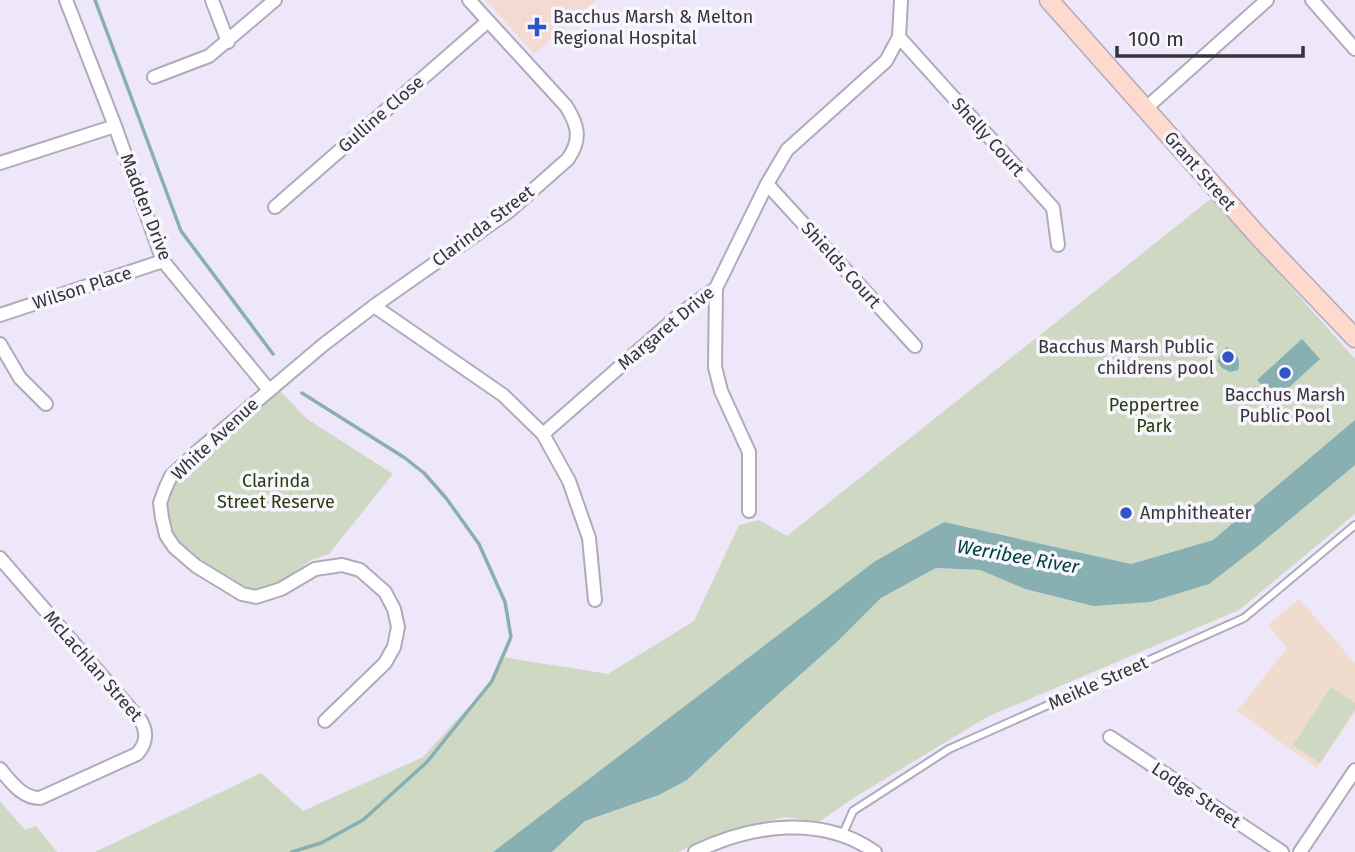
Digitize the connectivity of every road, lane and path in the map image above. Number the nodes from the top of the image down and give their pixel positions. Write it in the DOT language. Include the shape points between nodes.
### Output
graph roads {
  1 [pos="66,0"];
  2 [pos="212,0"];
  3 [pos="275,0"];
  4 [pos="469,0"];
  5 [pos="901,0"];
  6 [pos="1049,0"];
  7 [pos="1266,0"];
  8 [pos="1312,0"];
  9 [pos="487,22"];
  10 [pos="898,37"];
  11 [pos="228,42"];
  12 [pos="1355,49"];
  13 [pos="154,77"];
  14 [pos="1145,109"];
  15 [pos="115,126"];
  16 [pos="0,163"];
  17 [pos="767,184"];
  18 [pos="275,207"];
  19 [pos="1058,245"];
  20 [pos="163,261"];
  21 [pos="716,288"];
  22 [pos="374,306"];
  23 [pos="0,315"];
  24 [pos="1355,338"];
  25 [pos="0,344"];
  26 [pos="915,346"];
  27 [pos="269,390"];
  28 [pos="47,404"];
  29 [pos="543,434"];
  30 [pos="749,511"];
  31 [pos="1355,525"];
  32 [pos="0,558"];
  33 [pos="595,600"];
  34 [pos="325,721"];
  35 [pos="1110,737"];
  36 [pos="0,769"];
  37 [pos="1355,770"];
  38 [pos="842,836"];
  39 [pos="695,852"];
  40 [pos="875,852"];
  41 [pos="1282,852"];
  42 [pos="1300,852"];
  1 -- 15 [label="street, Madden Drive"];
  2 -- 11 [label="street"];
  3 -- 11 [label="street"];
  4 -- 9 [label="street, Clarinda Street"];
  5 -- 10 [label="street, Margaret Drive"];
  6 -- 14 [label="main road, Grant Street"];
  7 -- 14 [label="street"];
  8 -- 12 [label="street"];
  9 -- 18 [label="street, Gulline Close"];
  9 -- 22 [label="street, Clarinda Street" via="566,106 576,122 575,149 508,212"];
  10 -- 17 [label="street, Margaret Drive" via="886,61 787,150"];
  10 -- 19 [label="street, Shelly Court" via="1053,208"];
  11 -- 13 [label="street" via="209,56"];
  14 -- 24 [label="main road, Grant Street"];
  15 -- 16 [label="street"];
  15 -- 20 [label="street, Madden Drive"];
  17 -- 21 [label="street, Margaret Drive"];
  17 -- 26 [label="street, Shields Court"];
  20 -- 23 [label="street, Wilson Place"];
  20 -- 27 [label="street, Madden Drive"];
  21 -- 29 [label="street, Margaret Drive"];
  21 -- 30 [label="street" via="715,368 749,452"];
  22 -- 27 [label="street, Clarinda Street"];
  22 -- 29 [label="street" via="503,395"];
  25 -- 28 [label="street" via="20,378"];
  27 -- 34 [label="street, White Avenue" via="172,476 160,503 162,518 174,547 195,566 242,594 256,597 315,569 342,565 360,570 385,592 398,627 394,647 385,663"];
  29 -- 33 [label="street" via="569,481 589,538"];
  31 -- 38 [label="lane, Meikle Street" via="1244,618 949,749 853,811"];
  32 -- 36 [label="street, McLachlan Street" via="141,722 146,737 137,754 40,799 31,799"];
  35 -- 41 [label="street, Lodge Street"];
  37 -- 42 [label="street"];
  38 -- 39 [label="street" via="809,828 773,827 722,838"];
  38 -- 40 [label="street"];
}
